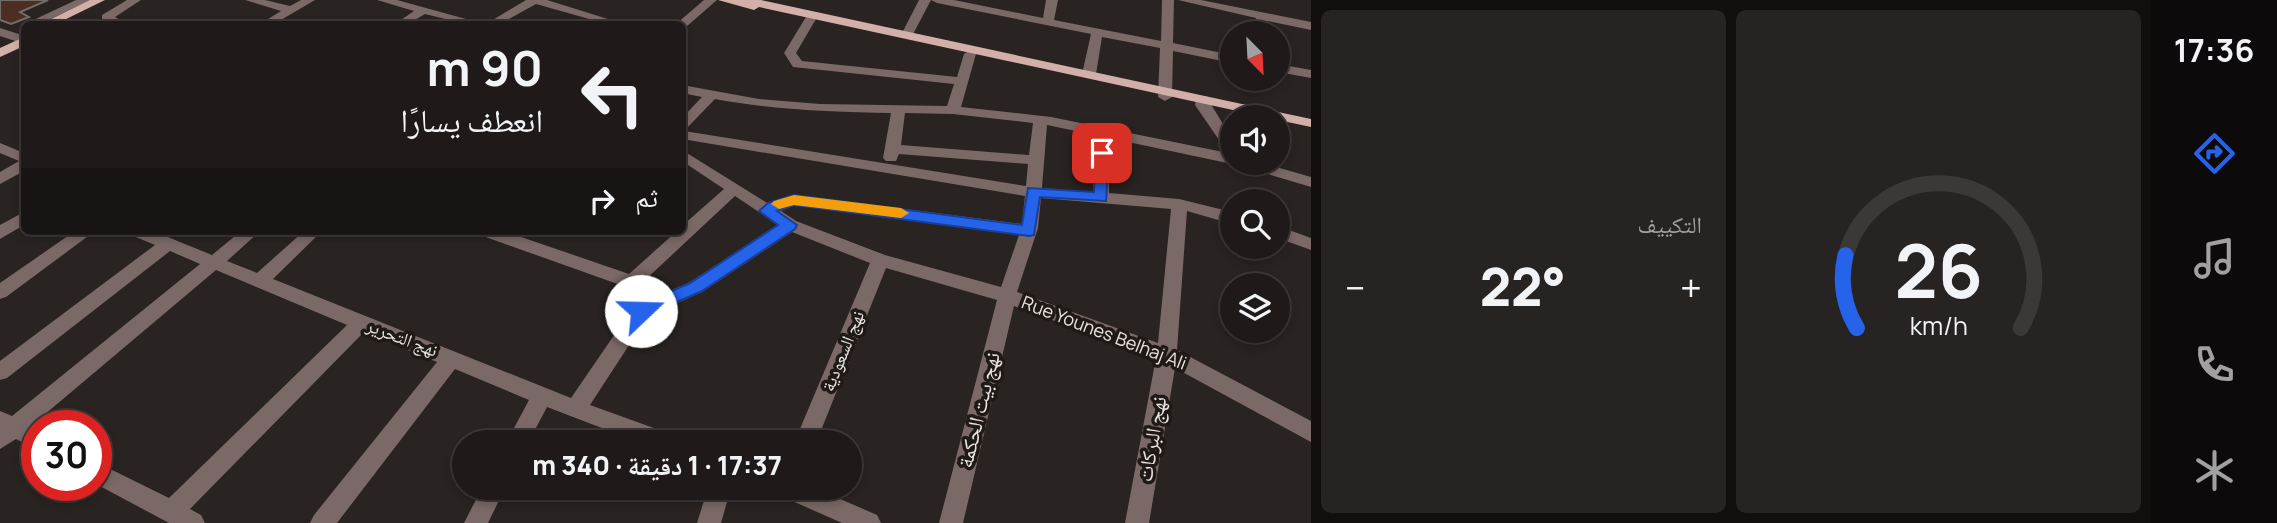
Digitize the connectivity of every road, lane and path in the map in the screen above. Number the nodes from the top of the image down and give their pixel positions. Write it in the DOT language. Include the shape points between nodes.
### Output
graph roads {
  1 [pos="85,0"];
  2 [pos="99,0"];
  3 [pos="111,0"];
  4 [pos="135,0"];
  5 [pos="251,0"];
  6 [pos="309,0"];
  7 [pos="383,0"];
  8 [pos="535,0"];
  9 [pos="711,0"];
  10 [pos="724,0"];
  11 [pos="745,0"];
  12 [pos="925,0"];
  13 [pos="937,0"];
  14 [pos="1052,0"];
  15 [pos="1168,0"];
  16 [pos="1184,0"];
  17 [pos="291,10"];
  18 [pos="424,10"];
  19 [pos="1262,16"];
  20 [pos="810,19"];
  21 [pos="38,21"];
  22 [pos="54,21"];
  23 [pos="66,21"];
  24 [pos="115,21"];
  25 [pos="271,21"];
  26 [pos="406,21"];
  27 [pos="466,21"];
  28 [pos="497,21"];
  29 [pos="608,21"];
  30 [pos="686,21"];
  31 [pos="1263,21"];
  32 [pos="1048,23"];
  33 [pos="1311,26"];
  34 [pos="1097,32"];
  35 [pos="17,35"];
  36 [pos="907,35"];
  37 [pos="1167,46"];
  38 [pos="0,47"];
  39 [pos="0,53"];
  40 [pos="970,54"];
  41 [pos="1220,57"];
  42 [pos="1290,70"];
  43 [pos="1089,74"];
  44 [pos="1311,74"];
  45 [pos="961,81"];
  46 [pos="686,90"];
  47 [pos="1165,94"];
  48 [pos="711,95"];
  49 [pos="1202,102"];
  50 [pos="1220,107"];
  51 [pos="899,110"];
  52 [pos="953,110"];
  53 [pos="1040,120"];
  54 [pos="686,123"];
  55 [pos="1311,123"];
  56 [pos="1290,125"];
  57 [pos="1311,129"];
  58 [pos="1102,131"];
  59 [pos="1220,131"];
  60 [pos="686,136"];
  61 [pos="0,148"];
  62 [pos="892,149"];
  63 [pos="1220,156"];
  64 [pos="21,157"];
  65 [pos="686,157"];
  66 [pos="1036,160"];
  67 [pos="21,167"];
  68 [pos="889,168"];
  69 [pos="1287,175"];
  70 [pos="0,179"];
  71 [pos="1311,182"];
  72 [pos="733,189"];
  73 [pos="1033,192"];
  74 [pos="1101,197"];
  75 [pos="1179,204"];
  76 [pos="766,211"];
  77 [pos="1220,215"];
  78 [pos="21,220"];
  79 [pos="790,225"];
  80 [pos="1029,231"];
  81 [pos="686,232"];
  82 [pos="0,233"];
  83 [pos="81,235"];
  84 [pos="147,235"];
  85 [pos="247,235"];
  86 [pos="310,235"];
  87 [pos="497,235"];
  88 [pos="683,235"];
  89 [pos="1290,236"];
  90 [pos="168,244"];
  91 [pos="1311,244"];
  92 [pos="880,260"];
  93 [pos="214,262"];
  94 [pos="260,281"];
  95 [pos="632,282"];
  96 [pos="0,292"];
  97 [pos="1007,296"];
  98 [pos="641,311"];
  99 [pos="362,322"];
  100 [pos="1167,354"];
  101 [pos="453,357"];
  102 [pos="0,372"];
  103 [pos="542,396"];
  104 [pos="576,408"];
  105 [pos="5,429"];
  106 [pos="524,430"];
  107 [pos="634,430"];
  108 [pos="810,430"];
  109 [pos="1311,432"];
  110 [pos="112,481"];
  111 [pos="488,500"];
  112 [pos="716,500"];
  113 [pos="816,500"];
  114 [pos="171,512"];
  115 [pos="193,523"];
  116 [pos="322,523"];
  117 [pos="476,523"];
  118 [pos="709,523"];
  119 [pos="869,523"];
  120 [pos="951,523"];
  121 [pos="1137,523"];
  1 -- 21 [label="street"];
  2 -- 22 [label="main road"];
  3 -- 23 [label="main road"];
  4 -- 24 [label="street" via="106,17"];
  5 -- 17 [label="street"];
  6 -- 17 [label="street"];
  7 -- 18 [label="street"];
  8 -- 28 [label="street"];
  8 -- 29 [label="street"];
  9 -- 30 [label="street"];
  10 -- 20 [label="main road"];
  11 -- 36 [label="main road"];
  12 -- 36 [label="street"];
  13 -- 32 [label="street"];
  14 -- 32 [label="street"];
  15 -- 37 [label="street"];
  16 -- 19 [label="street"];
  17 -- 25 [label="street"];
  18 -- 26 [label="street"];
  18 -- 27 [label="street"];
  19 -- 31 [label="street"];
  19 -- 33 [label="street"];
  20 -- 40 [label="main road"];
  20 -- 45 [label="street" via="790,53 798,64"];
  32 -- 34 [label="street"];
  34 -- 37 [label="street"];
  34 -- 43 [label="street"];
  35 -- 38 [label="main road"];
  35 -- 39 [label="main road"];
  36 -- 43 [label="main road"];
  37 -- 41 [label="street"];
  37 -- 47 [label="street"];
  40 -- 45 [label="street"];
  40 -- 47 [label="main road"];
  42 -- 44 [label="street"];
  43 -- 47 [label="main road"];
  45 -- 52 [label="street"];
  46 -- 48 [label="street"];
  47 -- 49 [label="main road"];
  48 -- 51 [label="street" via="820,108"];
  48 -- 54 [label="street"];
  49 -- 50 [label="main road"];
  49 -- 55 [label="main road"];
  49 -- 59 [label="street"];
  51 -- 52 [label="street"];
  51 -- 62 [label="street"];
  52 -- 53 [label="street"];
  53 -- 58 [label="street"];
  53 -- 66 [label="street, نهج بيت الحكمة"];
  56 -- 57 [label="main road"];
  58 -- 63 [label="street"];
  58 -- 74 [label="street"];
  60 -- 68 [label="street"];
  61 -- 64 [label="street"];
  62 -- 66 [label="street"];
  62 -- 68 [label="street"];
  65 -- 72 [label="street, Rue Younes Belhaj Ali"];
  66 -- 73 [label="street, نهج بيت الحكمة"];
  67 -- 70 [label="street"];
  68 -- 73 [label="street"];
  69 -- 71 [label="street"];
  72 -- 76 [label="street, Rue Younes Belhaj Ali"];
  72 -- 81 [label="street"];
  73 -- 74 [label="street"];
  73 -- 80 [label="street, نهج بيت الحكمة"];
  74 -- 75 [label="street"];
  75 -- 77 [label="street"];
  75 -- 100 [label="street, نهج البركات"];
  76 -- 79 [label="street, Rue Younes Belhaj Ali"];
  76 -- 80 [label="street" via="794,200"];
  78 -- 82 [label="street"];
  79 -- 92 [label="street, Rue Younes Belhaj Ali"];
  79 -- 98 [label="street" via="696,287"];
  80 -- 97 [label="street, نهج بيت الحكمة"];
  83 -- 96 [label="street"];
  84 -- 90 [label="street, نهج التحرير"];
  85 -- 93 [label="street"];
  86 -- 94 [label="street"];
  87 -- 95 [label="street"];
  88 -- 95 [label="street"];
  89 -- 91 [label="street"];
  90 -- 93 [label="street, نهج التحرير"];
  90 -- 102 [label="street"];
  92 -- 97 [label="street, Rue Younes Belhaj Ali"];
  92 -- 108 [label="street, نهج السعودية"];
  93 -- 94 [label="street, نهج التحرير"];
  93 -- 105 [label="street"];
  94 -- 99 [label="street, نهج التحرير"];
  95 -- 98 [label="street" via="641,294"];
  97 -- 100 [label="street, Rue Younes Belhaj Ali"];
  97 -- 120 [label="street, نهج بيت الحكمة"];
  98 -- 104 [label="street"];
  99 -- 101 [label="street, نهج التحرير"];
  99 -- 114 [label="street"];
  100 -- 109 [label="street, Rue Younes Belhaj Ali"];
  100 -- 121 [label="street, نهج البركات"];
  101 -- 103 [label="street, نهج التحرير"];
  101 -- 116 [label="street"];
  103 -- 104 [label="street, نهج التحرير"];
  103 -- 106 [label="street"];
  104 -- 107 [label="street, نهج التحرير"];
  110 -- 114 [label="street"];
  111 -- 117 [label="street"];
  112 -- 118 [label="street"];
  113 -- 119 [label="street"];
  114 -- 115 [label="street"];
}
